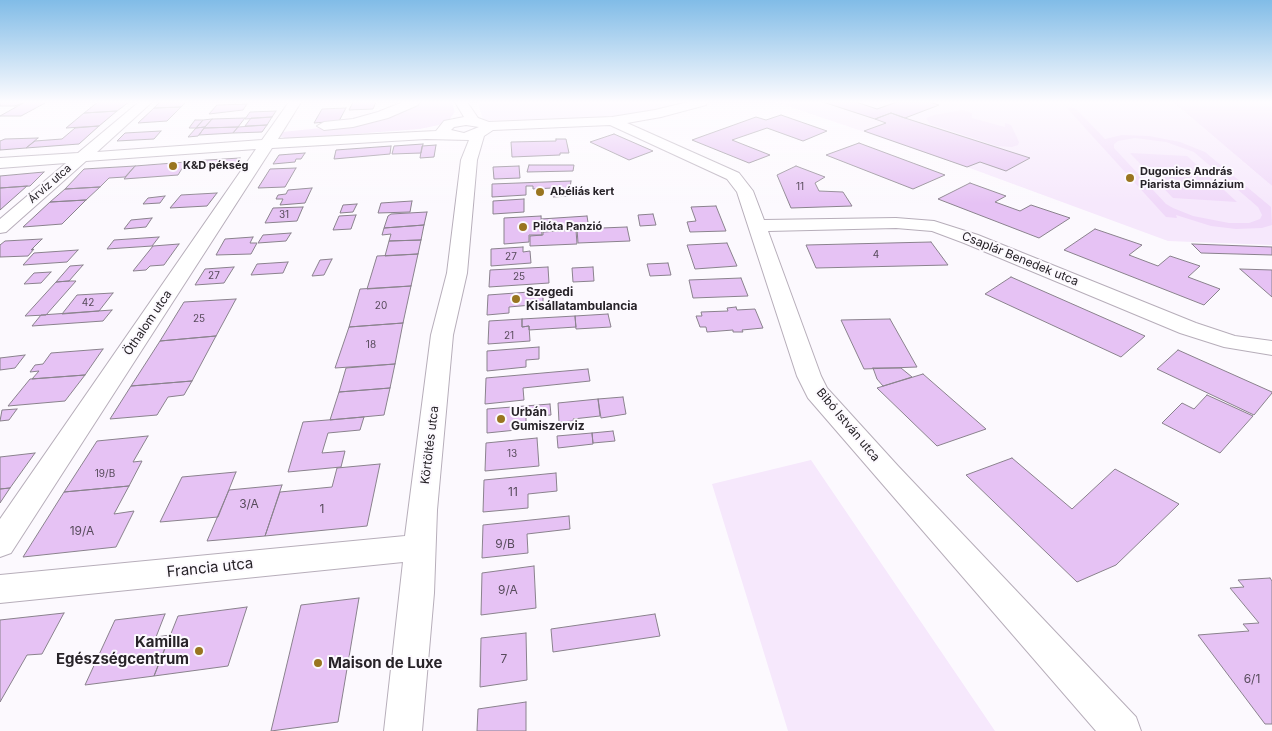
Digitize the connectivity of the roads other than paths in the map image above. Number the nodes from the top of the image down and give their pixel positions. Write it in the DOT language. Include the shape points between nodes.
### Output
graph roads {
  1 [pos="106,136"];
  2 [pos="271,136"];
  3 [pos="272,136"];
  4 [pos="284,136"];
  5 [pos="384,136"];
  6 [pos="456,136"];
  7 [pos="477,136"];
  8 [pos="644,136"];
  9 [pos="82,157"];
  10 [pos="469,160"];
  11 [pos="0,164"];
  12 [pos="757,226"];
  13 [pos="0,228"];
  14 [pos="1272,348"];
  15 [pos="0,544"];
  16 [pos="420,547"];
  17 [pos="0,589"];
  18 [pos="403,731"];
  19 [pos="1122,731"];
  1 -- 9 [label="street, Árvíz utca"];
  2 -- 9 [label="street"];
  3 -- 15 [label="street, Öthalom utca"];
  4 -- 5 [label="street"];
  6 -- 10 [label="street" via="463,144"];
  7 -- 10 [label="street, Körtöltés utca"];
  8 -- 12 [label="street, Bibó István utca" via="733,176 744,191"];
  9 -- 11 [label="street"];
  9 -- 13 [label="street, Árvíz utca"];
  10 -- 16 [label="street, Körtöltés utca" via="457,273 442,335"];
  12 -- 14 [label="street, Csaplár Benedek utca" via="896,223 934,226 1188,328 1232,342"];
  12 -- 19 [label="street, Bibó István utca" via="817,392"];
  16 -- 17 [label="street, Francia utca"];
  16 -- 18 [label="street, Körtöltés utca"];
}
